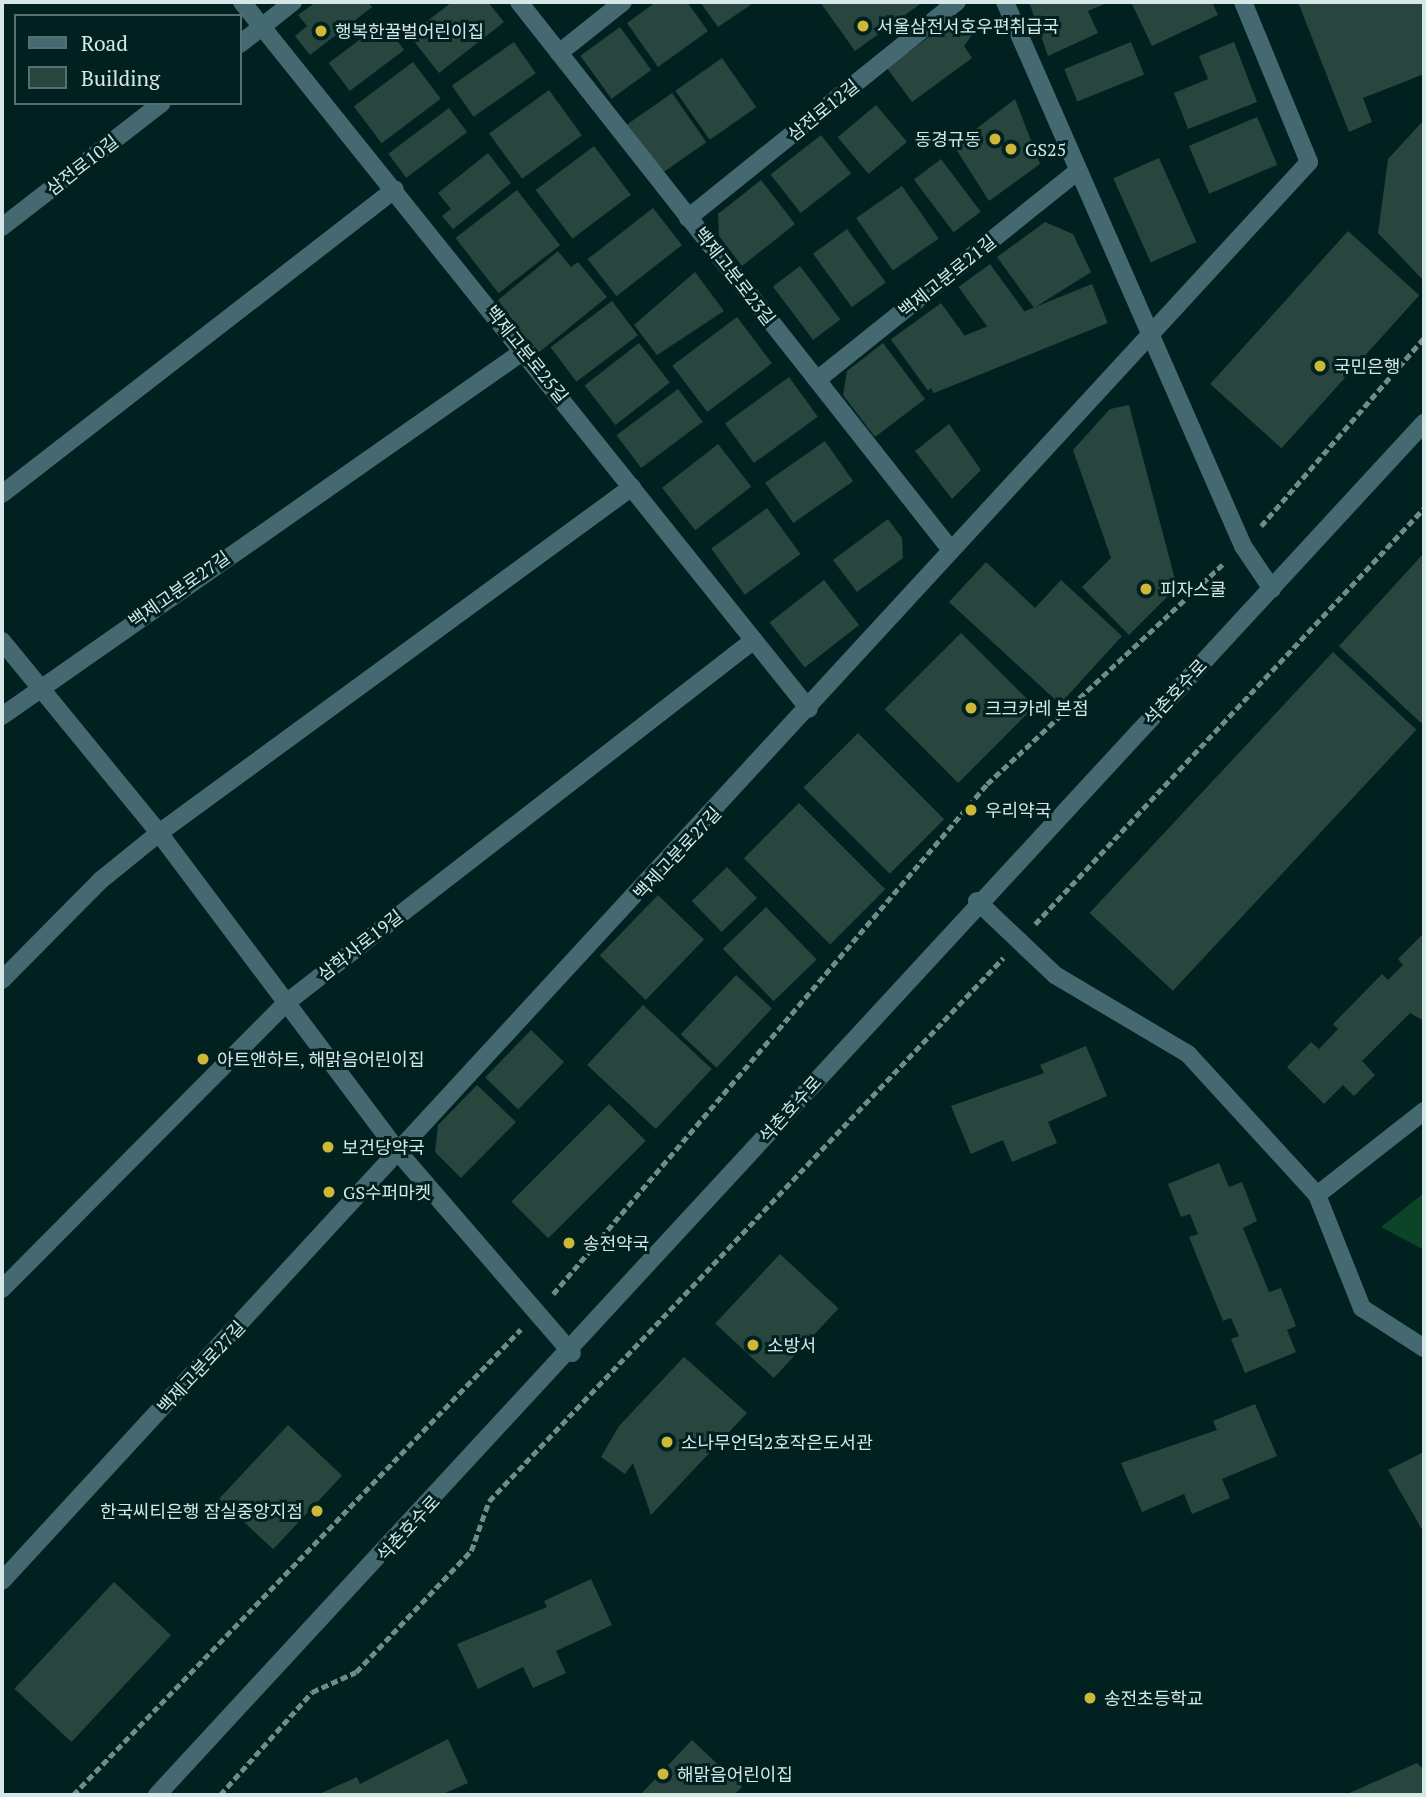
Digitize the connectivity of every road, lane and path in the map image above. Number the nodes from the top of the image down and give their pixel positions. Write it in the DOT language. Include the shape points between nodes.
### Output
graph roads {
  1 [pos="242,2"];
  2 [pos="293,2"];
  3 [pos="519,2"];
  4 [pos="623,2"];
  5 [pos="957,2"];
  6 [pos="1005,2"];
  7 [pos="1242,2"];
  8 [pos="261,27"];
  9 [pos="242,42"];
  10 [pos="559,52"];
  11 [pos="159,105"];
  12 [pos="1077,172"];
  13 [pos="395,189"];
  14 [pos="688,218"];
  15 [pos="2,227"];
  16 [pos="1152,336"];
  17 [pos="1424,338"];
  18 [pos="525,350"];
  19 [pos="817,380"];
  20 [pos="1424,423"];
  21 [pos="632,486"];
  22 [pos="2,494"];
  23 [pos="1424,508"];
  24 [pos="1243,546"];
  25 [pos="951,550"];
  26 [pos="1272,589"];
  27 [pos="754,640"];
  28 [pos="2,641"];
  29 [pos="40,685"];
  30 [pos="809,709"];
  31 [pos="2,716"];
  32 [pos="159,833"];
  33 [pos="977,901"];
  34 [pos="1019,941"];
  35 [pos="2,980"];
  36 [pos="286,1003"];
  37 [pos="1424,1111"];
  38 [pos="400,1154"];
  39 [pos="1317,1195"];
  40 [pos="2,1289"];
  41 [pos="537,1313"];
  42 [pos="1424,1348"];
  43 [pos="572,1353"];
  44 [pos="2,1581"];
  45 [pos="73,1795"];
  46 [pos="157,1795"];
  47 [pos="219,1795"];
  1 -- 8 [label="street, 백제고분로25길"];
  2 -- 8 [label="street"];
  3 -- 10 [label="street, 백제고분로23길"];
  4 -- 10 [label="street"];
  5 -- 14 [label="street, 삼전로12길"];
  6 -- 12 [label="street"];
  7 -- 16 [label="street" via="1310,162"];
  8 -- 9 [label="street"];
  8 -- 13 [label="street, 백제고분로25길"];
  10 -- 14 [label="street, 백제고분로23길"];
  11 -- 15 [label="street, 삼전로10길"];
  12 -- 16 [label="street"];
  12 -- 19 [label="street, 백제고분로21길"];
  13 -- 18 [label="street, 백제고분로25길"];
  13 -- 22 [label="street"];
  14 -- 19 [label="street, 백제고분로23길"];
  16 -- 24 [label="street"];
  16 -- 25 [label="street"];
  17 -- 24 [label="path"];
  18 -- 21 [label="street, 백제고분로25길"];
  18 -- 29 [label="street, 백제고분로27길"];
  19 -- 25 [label="street, 백제고분로23길"];
  20 -- 26 [label="street, 석촌호수로"];
  21 -- 27 [label="street, 백제고분로25길"];
  21 -- 32 [label="street"];
  23 -- 34 [label="path"];
  24 -- 26 [label="street"];
  24 -- 41 [label="path" via="987,784"];
  25 -- 30 [label="street, 백제고분로27길"];
  26 -- 33 [label="street, 석촌호수로"];
  27 -- 30 [label="street, 백제고분로25길"];
  27 -- 36 [label="street, 삼학사로19길"];
  28 -- 29 [label="street"];
  29 -- 31 [label="street, 백제고분로27길"];
  29 -- 32 [label="street"];
  30 -- 38 [label="street, 백제고분로27길"];
  32 -- 35 [label="street" via="101,880"];
  32 -- 36 [label="street"];
  33 -- 34 [label="street"];
  33 -- 43 [label="street, 석촌호수로"];
  34 -- 39 [label="street" via="1055,975 1188,1054"];
  34 -- 47 [label="path" via="489,1501 471,1551 356,1672 312,1692"];
  36 -- 38 [label="street"];
  36 -- 40 [label="street, 삼학사로19길"];
  37 -- 39 [label="street"];
  38 -- 41 [label="street"];
  38 -- 44 [label="street, 백제고분로27길"];
  39 -- 42 [label="street" via="1362,1308"];
  41 -- 43 [label="street"];
  41 -- 45 [label="path"];
  43 -- 46 [label="street, 석촌호수로"];
}
